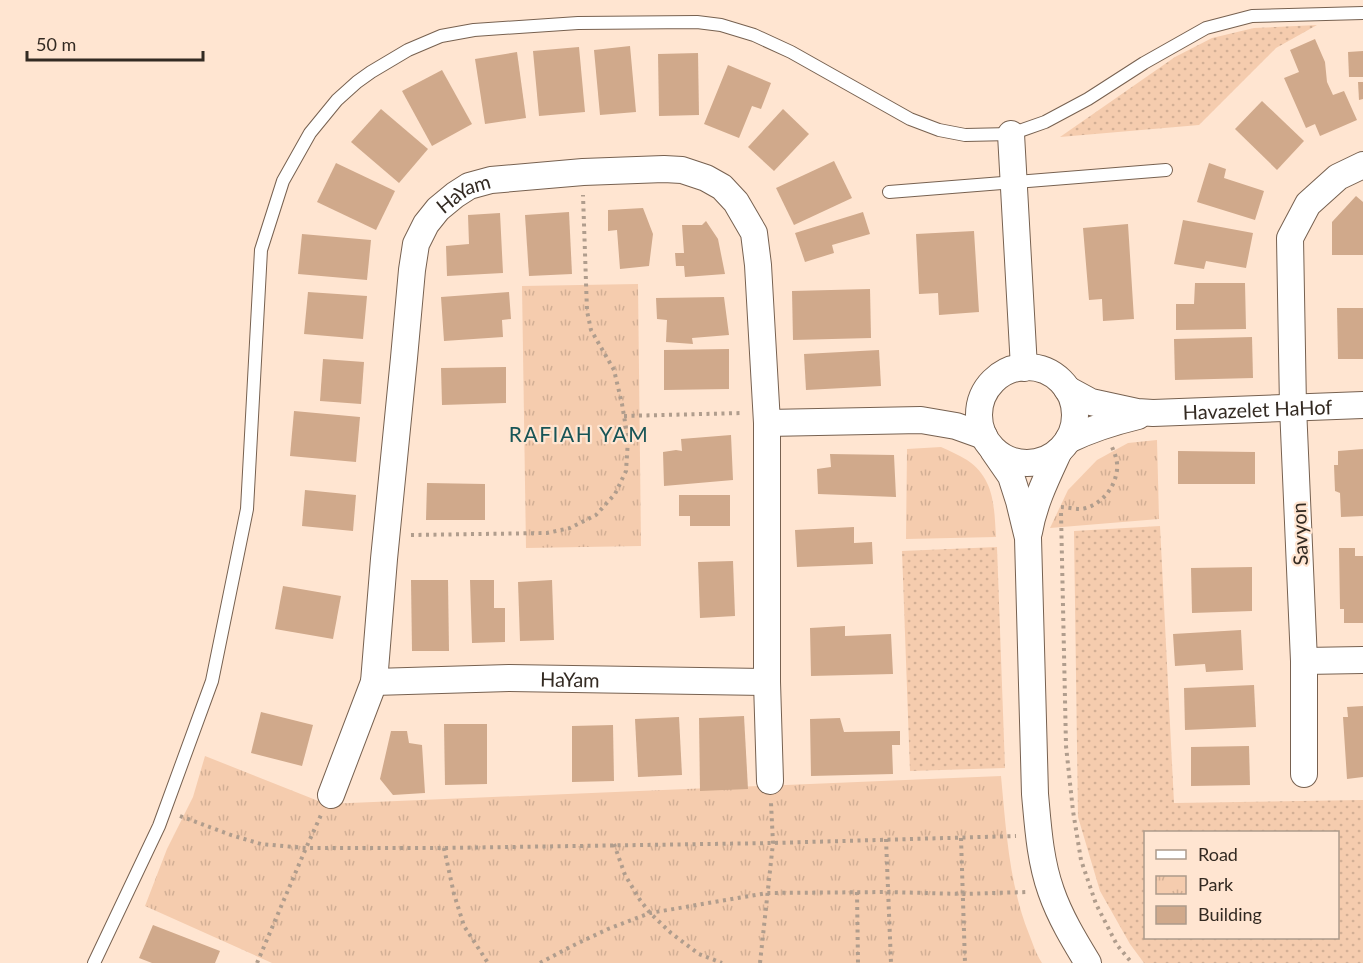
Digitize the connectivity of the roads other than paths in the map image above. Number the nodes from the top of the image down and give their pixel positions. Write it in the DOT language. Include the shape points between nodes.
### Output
graph roads {
  1 [pos="1363,13"];
  2 [pos="1011,134"];
  3 [pos="1363,165"];
  4 [pos="1166,170"];
  5 [pos="1014,182"];
  6 [pos="889,192"];
  7 [pos="1024,368"];
  8 [pos="1067,388"];
  9 [pos="984,393"];
  10 [pos="1363,405"];
  11 [pos="1293,407"];
  12 [pos="1153,413"];
  13 [pos="766,418"];
  14 [pos="921,420"];
  15 [pos="988,443"];
  16 [pos="1064,445"];
  17 [pos="1028,538"];
  18 [pos="1363,660"];
  19 [pos="1304,661"];
  20 [pos="374,681"];
  21 [pos="767,682"];
  22 [pos="1304,774"];
  23 [pos="770,781"];
  24 [pos="331,795"];
  25 [pos="93,963"];
  26 [pos="1088,963"];
  1 -- 2 [label="lane" via="1252,16 1206,28 1088,99 1045,122"];
  2 -- 5 [label="street"];
  2 -- 25 [label="lane" via="965,135 939,130 910,119 754,35 697,22 578,23 474,30 441,36 408,50 357,82 310,133 288,171 261,250 247,509 212,681 159,826"];
  3 -- 11 [label="street, Savyon" via="1338,177 1308,204 1290,238"];
  4 -- 5 [label="lane"];
  5 -- 6 [label="lane"];
  5 -- 7 [label="street"];
  7 -- 8 [label="street" via="1046,371"];
  7 -- 9 [label="street" via="1005,373"];
  8 -- 12 [label="street, Havazelet HaHof" via="1091,402"];
  8 -- 16 [label="street" via="1075,415"];
  9 -- 14 [label="street" via="959,407"];
  9 -- 15 [label="street" via="979,420"];
  10 -- 11 [label="street, Havazelet HaHof"];
  11 -- 12 [label="street, Havazelet HaHof"];
  11 -- 19 [label="street, Savyon"];
  12 -- 16 [label="street, Havazelet HaHof" via="1088,430"];
  13 -- 14 [label="street"];
  13 -- 20 [label="street, HaYam" via="754,233 722,187 682,170 664,169 491,180 455,195 426,224 416,244 411,270"];
  13 -- 21 [label="street, HaYam"];
  14 -- 15 [label="street" via="956,426"];
  15 -- 16 [label="street" via="1007,459 1036,462"];
  15 -- 17 [label="street" via="1011,476"];
  16 -- 17 [label="street" via="1049,502 1032,516"];
  17 -- 26 [label="street" via="1038,836 1051,891 1064,923"];
  18 -- 19 [label="street"];
  19 -- 22 [label="street, Savyon"];
  20 -- 21 [label="street, HaYam" via="509,678"];
  20 -- 24 [label="street, HaYam"];
  21 -- 23 [label="street, HaYam"];
}
